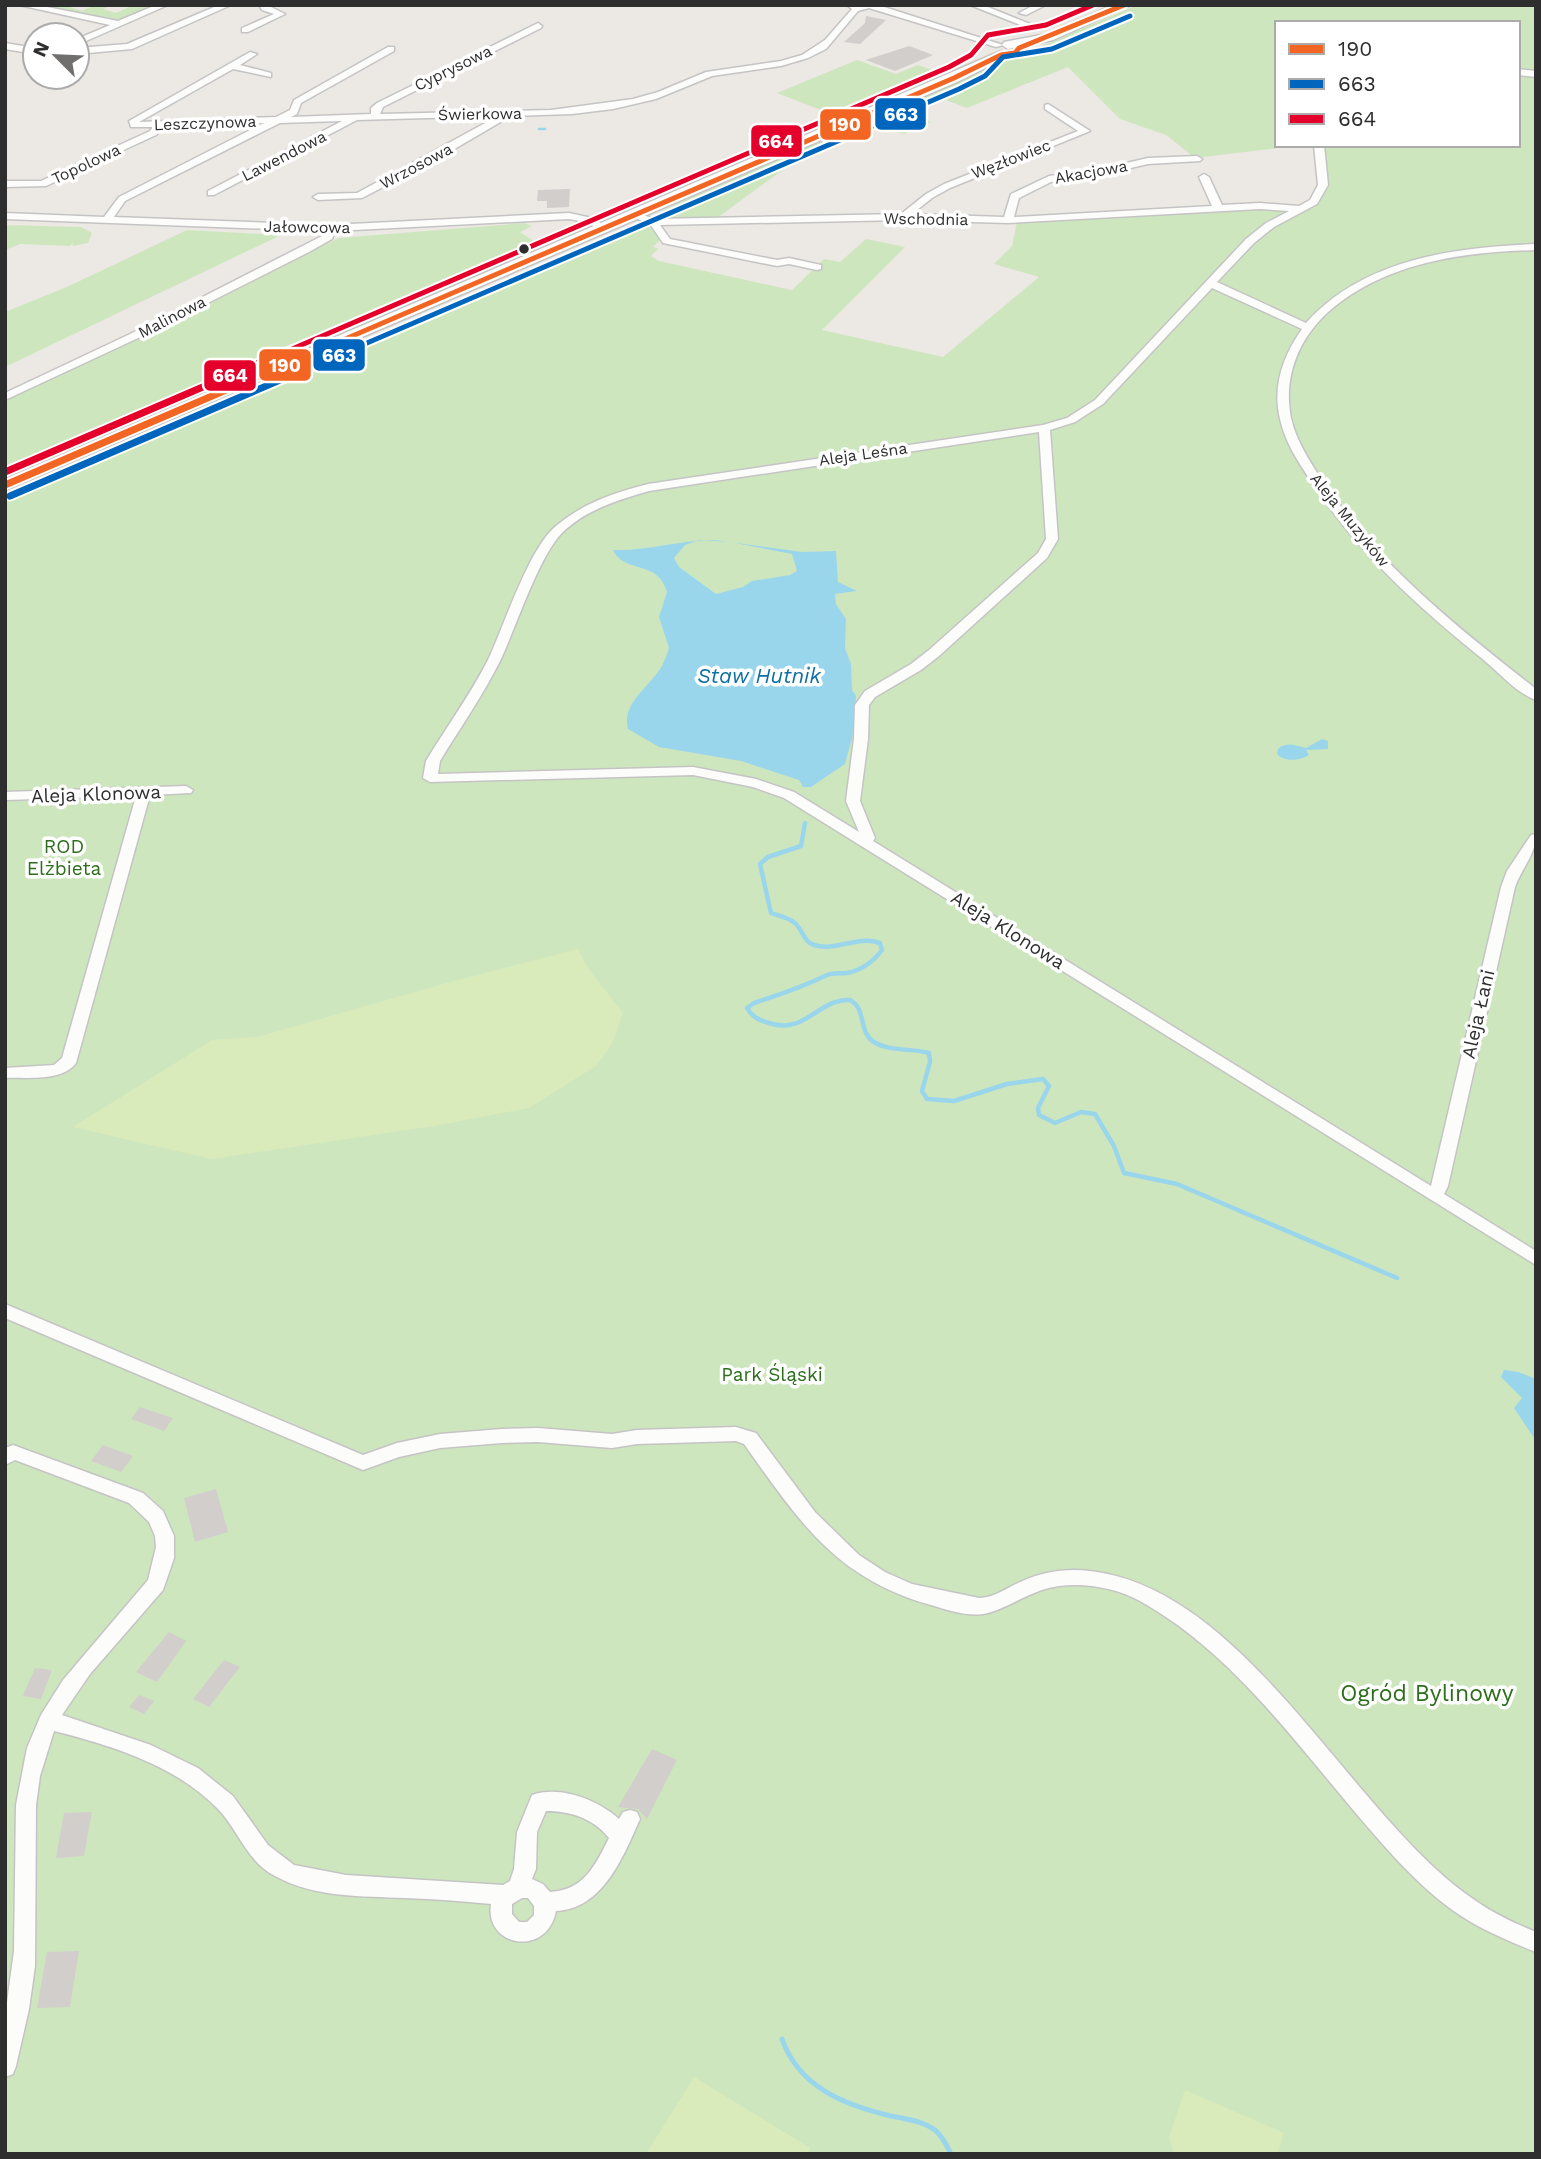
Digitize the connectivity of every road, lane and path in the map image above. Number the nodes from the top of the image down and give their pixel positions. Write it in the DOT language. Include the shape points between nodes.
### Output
graph roads {
  1 [pos="23,5"];
  2 [pos="164,5"];
  3 [pos="227,5"];
  4 [pos="263,5"];
  5 [pos="845,5"];
  6 [pos="974,5"];
  7 [pos="1042,5"];
  8 [pos="1125,5"];
  9 [pos="858,7"];
  10 [pos="1023,13"];
  11 [pos="118,24"];
  12 [pos="538,26"];
  13 [pos="245,30"];
  14 [pos="1020,30"];
  15 [pos="91,35"];
  16 [pos="391,49"];
  17 [pos="1001,49"];
  18 [pos="91,50"];
  19 [pos="253,54"];
  20 [pos="232,66"];
  21 [pos="268,75"];
  22 [pos="1048,107"];
  23 [pos="508,114"];
  24 [pos="375,117"];
  25 [pos="354,118"];
  26 [pos="276,120"];
  27 [pos="161,124"];
  28 [pos="1319,147"];
  29 [pos="1196,159"];
  30 [pos="1204,177"];
  31 [pos="5,184"];
  32 [pos="211,193"];
  33 [pos="318,197"];
  34 [pos="1218,208"];
  35 [pos="1302,209"];
  36 [pos="5,216"];
  37 [pos="635,216"];
  38 [pos="903,217"];
  39 [pos="107,220"];
  40 [pos="1007,220"];
  41 [pos="655,222"];
  42 [pos="331,228"];
  43 [pos="606,229"];
  44 [pos="1536,247"];
  45 [pos="817,268"];
  46 [pos="1212,284"];
  47 [pos="1307,327"];
  48 [pos="5,397"];
  49 [pos="1044,428"];
  50 [pos="5,485"];
  51 [pos="1536,696"];
  52 [pos="429,778"];
  53 [pos="186,790"];
  54 [pos="144,793"];
  55 [pos="5,796"];
  56 [pos="1536,838"];
  57 [pos="865,841"];
  58 [pos="5,1073"];
  59 [pos="1434,1195"];
  60 [pos="1536,1259"];
  61 [pos="5,1311"];
  62 [pos="5,1458"];
  63 [pos="48,1721"];
  64 [pos="513,1892"];
  65 [pos="545,1902"];
  66 [pos="1536,1942"];
  67 [pos="5,2066"];
  1 -- 11 [label="street"];
  2 -- 11 [label="street"];
  3 -- 18 [label="street" via="129,47"];
  4 -- 13 [label="street" via="281,14"];
  5 -- 9 [label="street"];
  6 -- 14 [label="street" via="1031,26"];
  7 -- 10 [label="street"];
  8 -- 17 [label="street" via="1040,40"];
  9 -- 17 [label="street"];
  9 -- 23 [label="street, Świerkowa" via="827,43 796,60 716,72 658,95 609,107"];
  11 -- 15 [label="street"];
  12 -- 24 [label="street, Cyprysowa" via="380,105"];
  16 -- 26 [label="street" via="297,102 294,111"];
  17 -- 37 [label="street" via="957,77"];
  19 -- 20 [label="street"];
  20 -- 21 [label="street"];
  20 -- 27 [label="street, Leszczynowa" via="134,121 134,125"];
  22 -- 38 [label="street, Węzłowiec" via="1085,131 947,186"];
  23 -- 24 [label="street, Świerkowa"];
  23 -- 33 [label="street, Wrzosowa" via="359,196"];
  24 -- 25 [label="street, Świerkowa"];
  25 -- 26 [label="street, Świerkowa"];
  25 -- 32 [label="street, Lawendowa"];
  26 -- 27 [label="street, Leszczynowa"];
  26 -- 39 [label="street, Świerkowa" via="122,199"];
  27 -- 31 [label="street, Topolowa" via="153,133 43,184"];
  28 -- 35 [label="street, Aleja Leśna" via="1323,185 1314,202"];
  29 -- 40 [label="street, Akacjowa" via="1148,161 1049,179 1014,195"];
  30 -- 34 [label="street"];
  34 -- 35 [label="street, Wschodnia"];
  34 -- 40 [label="street, Wschodnia"];
  35 -- 46 [label="street, Aleja Leśna" via="1259,233"];
  36 -- 39 [label="street, Jałowcowa"];
  37 -- 41 [label="street, Wschodnia"];
  37 -- 43 [label="street"];
  38 -- 40 [label="street, Wschodnia"];
  38 -- 41 [label="street, Wschodnia"];
  39 -- 42 [label="street, Jałowcowa"];
  41 -- 45 [label="street" via="654,227 667,241"];
  42 -- 43 [label="street, Jałowcowa" via="564,216"];
  42 -- 48 [label="street, Malinowa" via="328,237 305,250"];
  43 -- 50 [label="street"];
  44 -- 47 [label="street, Aleja Muzyków" via="1450,254 1396,269 1356,287"];
  46 -- 47 [label="street"];
  46 -- 49 [label="street, Aleja Leśna" via="1099,402"];
  47 -- 51 [label="street, Aleja Muzyków" via="1287,366 1283,406 1290,432 1316,481 1413,595"];
  49 -- 52 [label="street, Aleja Leśna" via="685,480 611,498 585,511 558,530 543,550 493,662 433,761"];
  49 -- 57 [label="street" via="1052,539 1044,555 925,660 862,705 853,801 867,831"];
  52 -- 57 [label="street, Aleja Klonowa" via="668,770 715,773 789,795"];
  53 -- 54 [label="street, Aleja Klonowa"];
  54 -- 55 [label="street, Aleja Klonowa"];
  54 -- 58 [label="street" via="70,1059 57,1070"];
  56 -- 59 [label="street, Aleja Łani" via="1508,887 1440,1186"];
  57 -- 59 [label="street, Aleja Klonowa"];
  59 -- 60 [label="street, Aleja Klonowa"];
  61 -- 66 [label="street" via="363,1463 440,1441 502,1436 612,1441 723,1434 750,1438 834,1547 885,1581 919,1595 985,1606 1053,1578 1090,1579 1143,1593 1225,1653 1442,1892 1504,1930"];
  62 -- 63 [label="street" via="13,1451 136,1498 151,1509 166,1539 156,1584"];
  63 -- 64 [label="street" via="110,1738 193,1778 224,1801 268,1861 288,1873 319,1882"];
  63 -- 67 [label="street" via="28,1786 25,1955 19,2012"];
  64 -- 65 [label="street" via="533,1890"];
  64 -- 65 [label="street" via="499,1914 515,1932 539,1925"];
  64 -- 65 [label="street" via="525,1869 527,1832 539,1802 561,1801 625,1828 586,1891 573,1899"];
}
